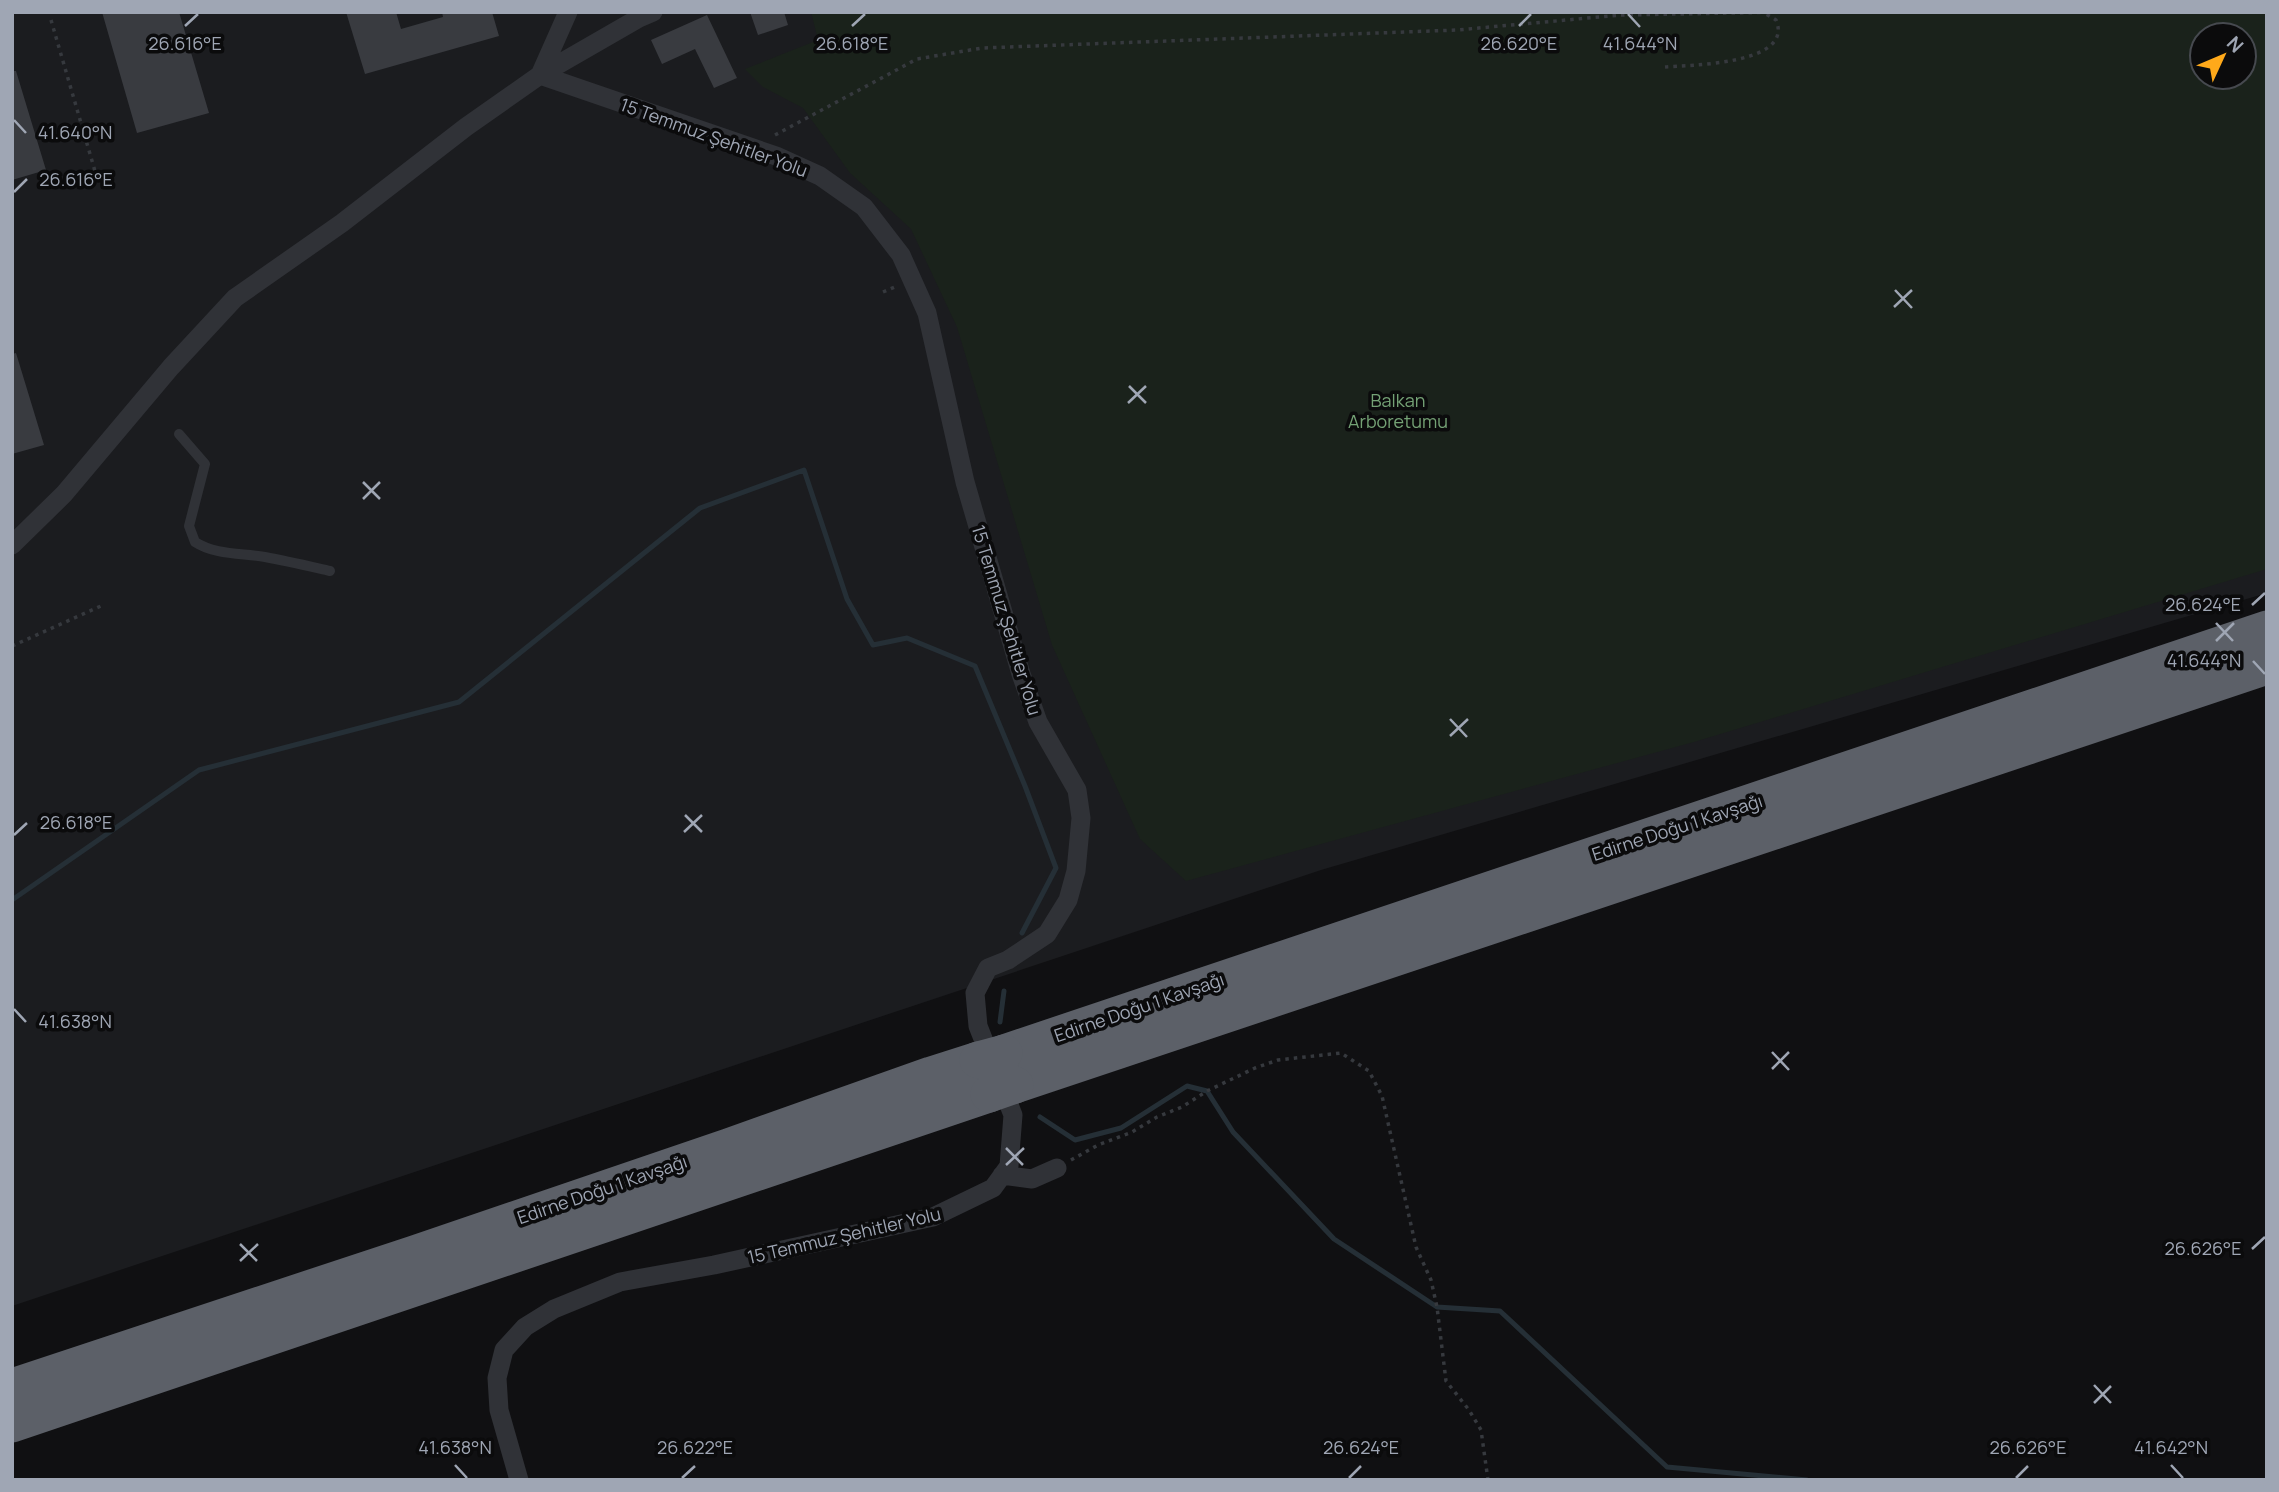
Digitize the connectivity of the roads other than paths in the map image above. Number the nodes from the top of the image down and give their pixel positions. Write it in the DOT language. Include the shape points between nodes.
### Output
graph roads {
  1 [pos="568,12"];
  2 [pos="653,12"];
  3 [pos="540,75"];
  4 [pos="179,434"];
  5 [pos="12,545"];
  6 [pos="330,571"];
  7 [pos="2267,629"];
  8 [pos="2267,666"];
  9 [pos="997,1073"];
  10 [pos="1057,1168"];
  11 [pos="1002,1175"];
  12 [pos="76,1365"];
  13 [pos="12,1369"];
  14 [pos="130,1384"];
  15 [pos="12,1387"];
  16 [pos="12,1424"];
  17 [pos="12,1441"];
  18 [pos="519,1480"];
  1 -- 3 [label="street"];
  2 -- 3 [label="street"];
  3 -- 5 [label="street" via="235,298 64,494"];
  3 -- 11 [label="street, 15 Temmuz Şehitler Yolu" via="776,156 820,176 864,207 901,255 927,313 965,482 1021,674 1038,722 1077,790 1081,818 1068,900 1047,934 988,968 975,993 978,1026 1013,1115 1009,1166"];
  4 -- 6 [label="lane" via="205,464 188,526 195,542 215,552"];
  7 -- 9 [label="highway, Edirne Doğu 1 Kavşağı"];
  8 -- 9 [label="highway, Edirne Doğu 1 Kavşağı"];
  9 -- 12 [label="highway, Edirne Doğu 1 Kavşağı" via="414,1254"];
  9 -- 14 [label="highway, Edirne Doğu 1 Kavşağı"];
  10 -- 11 [label="street" via="1032,1179"];
  11 -- 18 [label="street, 15 Temmuz Şehitler Yolu" via="993,1188 933,1217 620,1282 525,1326 504,1350 497,1378 499,1410"];
  12 -- 13 [label="highway" via="40,1362"];
  12 -- 15 [label="highway, Edirne Doğu 1 Kavşağı"];
  14 -- 16 [label="highway, Edirne Doğu 1 Kavşağı"];
  14 -- 17 [label="highway" via="54,1427"];
}
